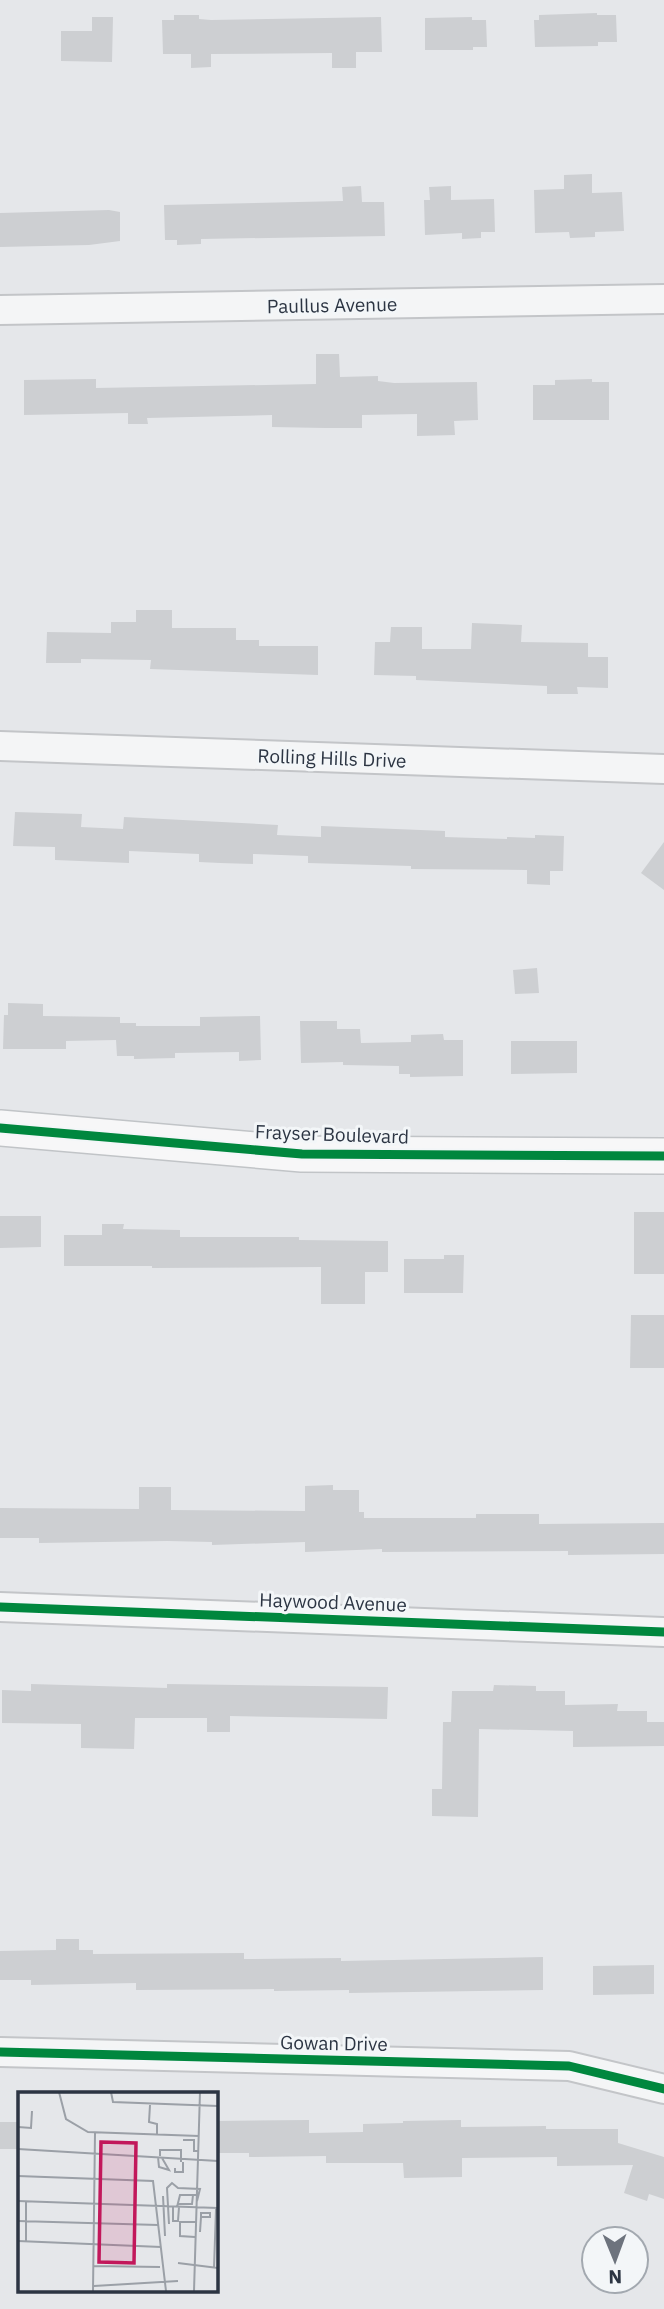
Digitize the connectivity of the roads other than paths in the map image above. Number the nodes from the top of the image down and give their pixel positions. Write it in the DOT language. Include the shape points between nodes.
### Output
graph roads {
  1 [pos="664,299"];
  2 [pos="0,310"];
  3 [pos="0,746"];
  4 [pos="664,769"];
  5 [pos="0,1128"];
  6 [pos="664,1156"];
  7 [pos="0,1607"];
  8 [pos="664,1632"];
  9 [pos="0,2052"];
  10 [pos="664,2089"];
  1 -- 2 [label="street, Paullus Avenue"];
  3 -- 4 [label="street, Rolling Hills Drive"];
  5 -- 6 [label="main road, Frayser Boulevard" via="302,1154"];
  7 -- 8 [label="street, Haywood Avenue"];
  9 -- 10 [label="street, Gowan Drive" via="569,2066"];
}
